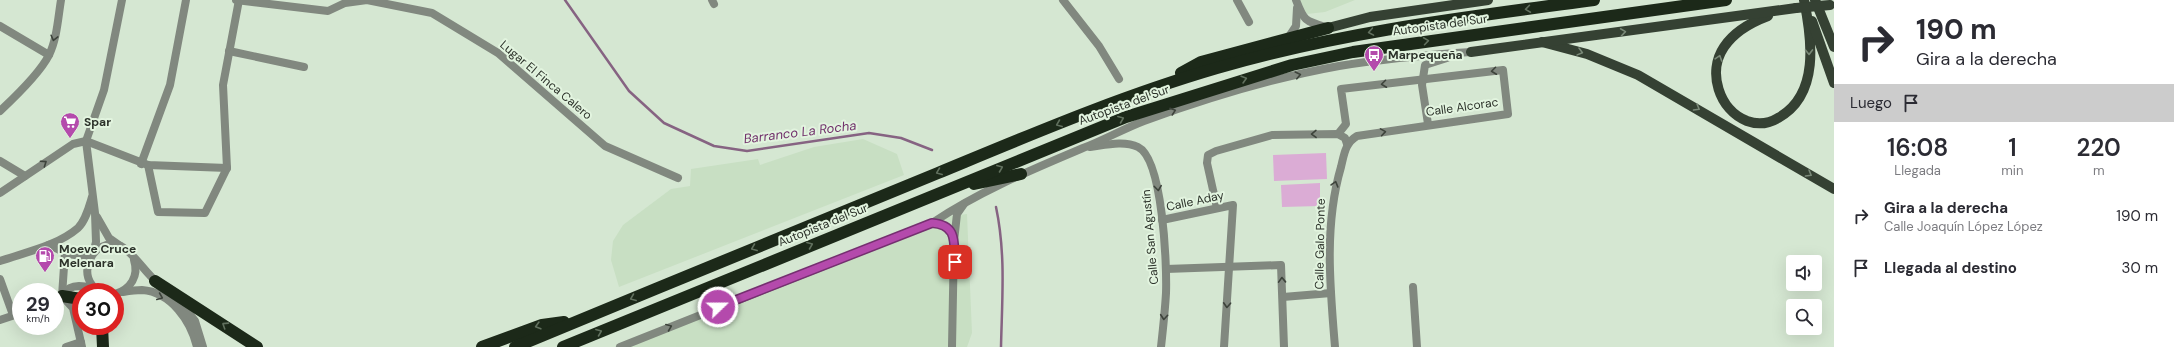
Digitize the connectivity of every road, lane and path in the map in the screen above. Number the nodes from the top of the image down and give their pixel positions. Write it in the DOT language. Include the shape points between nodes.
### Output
graph roads {
  1 [pos="61,0"];
  2 [pos="122,0"];
  3 [pos="186,0"];
  4 [pos="238,0"];
  5 [pos="1063,0"];
  6 [pos="1237,0"];
  7 [pos="1450,0"];
  8 [pos="1488,0"];
  9 [pos="1594,0"];
  10 [pos="1726,0"];
  11 [pos="1804,0"];
  12 [pos="1816,0"];
  13 [pos="1296,1"];
  14 [pos="1832,4"];
  15 [pos="1415,10"];
  16 [pos="1783,10"];
  17 [pos="1249,22"];
  18 [pos="0,26"];
  19 [pos="1328,28"];
  20 [pos="1288,38"];
  21 [pos="1542,42"];
  22 [pos="1833,43"];
  23 [pos="229,51"];
  24 [pos="1471,52"];
  25 [pos="49,55"];
  26 [pos="304,67"];
  27 [pos="1119,78"];
  28 [pos="1422,79"];
  29 [pos="1834,83"];
  30 [pos="1161,85"];
  31 [pos="0,111"];
  32 [pos="1346,124"];
  33 [pos="1428,124"];
  34 [pos="1338,134"];
  35 [pos="1357,136"];
  36 [pos="86,141"];
  37 [pos="1347,144"];
  38 [pos="1086,148"];
  39 [pos="0,161"];
  40 [pos="145,164"];
  41 [pos="227,168"];
  42 [pos="1020,174"];
  43 [pos="25,176"];
  44 [pos="678,178"];
  45 [pos="1834,189"];
  46 [pos="0,193"];
  47 [pos="938,193"];
  48 [pos="92,197"];
  49 [pos="967,201"];
  50 [pos="1217,208"];
  51 [pos="95,213"];
  52 [pos="1162,220"];
  53 [pos="932,223"];
  54 [pos="954,241"];
  55 [pos="49,246"];
  56 [pos="120,246"];
  57 [pos="65,252"];
  58 [pos="92,254"];
  59 [pos="134,259"];
  60 [pos="0,261"];
  61 [pos="1229,266"];
  62 [pos="1166,269"];
  63 [pos="0,279"];
  64 [pos="155,281"];
  65 [pos="60,283"];
  66 [pos="93,283"];
  67 [pos="1413,287"];
  68 [pos="124,290"];
  69 [pos="124,292"];
  70 [pos="1331,293"];
  71 [pos="1283,297"];
  72 [pos="64,302"];
  73 [pos="12,304"];
  74 [pos="12,316"];
  75 [pos="0,320"];
  76 [pos="577,321"];
  77 [pos="102,335"];
  78 [pos="107,335"];
  79 [pos="81,345"];
  80 [pos="66,347"];
  81 [pos="103,347"];
  82 [pos="107,347"];
  83 [pos="197,347"];
  84 [pos="203,347"];
  85 [pos="258,347"];
  86 [pos="482,347"];
  87 [pos="515,347"];
  88 [pos="563,347"];
  89 [pos="620,347"];
  90 [pos="952,347"];
  91 [pos="1161,347"];
  92 [pos="1224,347"];
  93 [pos="1284,347"];
  94 [pos="1335,347"];
  95 [pos="1418,347"];
  1 -- 25 [label="street, one-way"];
  2 -- 36 [label="street" via="104,90"];
  3 -- 40 [label="street" via="170,85"];
  4 -- 23 [label="street"];
  4 -- 44 [label="street, Lugar El Finca Calero" via="328,11 345,3 367,0 432,13 498,53 605,146"];
  5 -- 27 [label="street" via="1099,46"];
  6 -- 17 [label="street"];
  7 -- 15 [label="main road"];
  8 -- 15 [label="main road"];
  9 -- 30 [label="highway, Autopista del Sur, one-way" via="1421,23 1356,35 1288,49"];
  47 -- 10 [label="highway, Autopista del Sur, one-way" via="1126,117 1292,65 1353,52"];
  11 -- 16 [label="main road, one-way" via="1809,22 1810,56 1803,94 1789,111 1780,117 1763,124 1754,123 1735,115 1726,106 1716,75 1719,56 1739,32"];
  11 -- 29 [label="main road"];
  12 -- 22 [label="main road"];
  13 -- 19 [label="street" via="1302,17 1309,24"];
  13 -- 20 [label="street" via="1296,26"];
  14 -- 16 [label="main road, bridge"];
  15 -- 19 [label="main road" via="1370,17"];
  21 -- 16 [label="main road, one-way"];
  18 -- 25 [label="street"];
  19 -- 20 [label="highway"];
  20 -- 30 [label="highway" via="1201,62"];
  21 -- 24 [label="main road"];
  21 -- 45 [label="main road, one-way" via="1587,54 1638,76"];
  23 -- 26 [label="street"];
  23 -- 41 [label="street" via="223,85"];
  24 -- 28 [label="street" via="1425,65"];
  38 -- 24 [label="street, one-way" via="1105,137 1144,122 1256,85 1344,66 1402,57"];
  25 -- 31 [label="street"];
  28 -- 32 [label="street, one-way" via="1341,89"];
  28 -- 33 [label="street"];
  33 -- 28 [label="street, Calle Alcorac, one-way" via="1508,114 1503,70"];
  30 -- 76 [label="highway, Autopista del Sur, one-way" via="1107,104"];
  32 -- 34 [label="street"];
  32 -- 35 [label="street"];
  35 -- 33 [label="street, Calle Alcorac, one-way"];
  34 -- 37 [label="street" via="1346,138"];
  34 -- 50 [label="street, one-way" via="1263,136 1208,155 1207,163"];
  35 -- 37 [label="street, Calle Alcorac"];
  36 -- 40 [label="street"];
  43 -- 36 [label="street, one-way" via="73,144"];
  36 -- 48 [label="street"];
  70 -- 37 [label="street, Calle Galo Ponte, one-way" via="1330,211"];
  38 -- 42 [label="street"];
  38 -- 52 [label="street, Calle San Agustín, one-way" via="1128,144 1139,147 1154,168"];
  39 -- 43 [label="street"];
  40 -- 41 [label="street"];
  40 -- 41 [label="street" via="158,212 205,213"];
  42 -- 47 [label="highway"];
  42 -- 49 [label="street"];
  43 -- 46 [label="street"];
  88 -- 47 [label="highway, Autopista del Sur, one-way"];
  48 -- 51 [label="street"];
  48 -- 55 [label="street" via="86,215 78,227"];
  49 -- 53 [label="street"];
  49 -- 54 [label="street" via="957,214"];
  50 -- 52 [label="street, Calle Aday"];
  50 -- 61 [label="street, Calle Aday" via="1233,205"];
  51 -- 56 [label="street" via="109,238"];
  51 -- 58 [label="street" via="96,242"];
  52 -- 62 [label="street, Calle San Agustín"];
  53 -- 54 [label="street" via="943,224 951,230"];
  89 -- 53 [label="street, one-way"];
  54 -- 90 [label="street"];
  55 -- 57 [label="street"];
  55 -- 60 [label="street"];
  56 -- 58 [label="street" via="105,245"];
  56 -- 59 [label="street"];
  57 -- 58 [label="street" via="84,257"];
  57 -- 65 [label="street"];
  58 -- 66 [label="street" via="87,268 88,276"];
  59 -- 64 [label="street"];
  59 -- 68 [label="street" via="136,274 129,287"];
  61 -- 62 [label="street"];
  71 -- 61 [label="street, one-way" via="1281,265"];
  61 -- 92 [label="street, one-way"];
  62 -- 91 [label="street, Calle San Agustín, one-way"];
  63 -- 73 [label="street"];
  64 -- 84 [label="street" via="177,298 195,321"];
  85 -- 64 [label="highway, one-way"];
  67 -- 95 [label="street"];
  69 -- 83 [label="street, one-way" via="143,290 165,298 183,315 194,335"];
  70 -- 71 [label="street"];
  70 -- 94 [label="street, Calle Galo Ponte"];
  71 -- 93 [label="street"];
  72 -- 79 [label="street" via="73,308"];
  74 -- 75 [label="street"];
  76 -- 86 [label="highway, one-way" via="542,325"];
  76 -- 87 [label="highway, Autopista del Sur"];
  77 -- 81 [label="highway"];
  78 -- 82 [label="highway"];
  79 -- 80 [label="street"];
}
